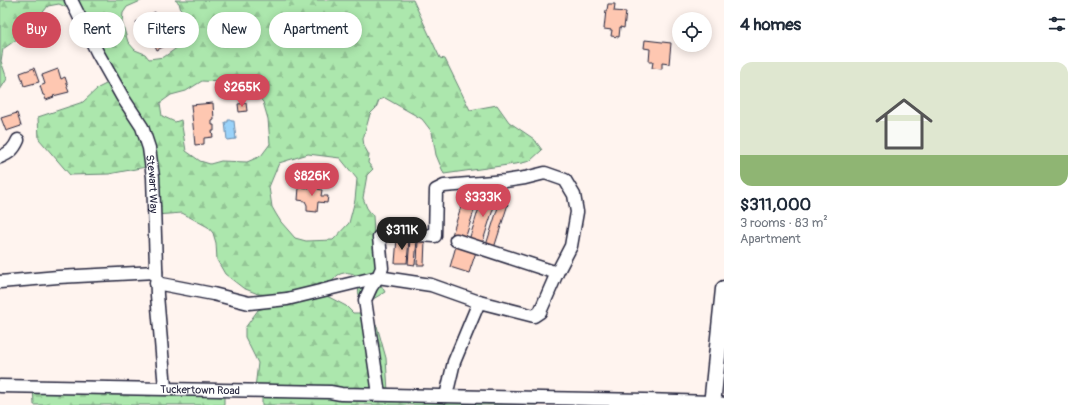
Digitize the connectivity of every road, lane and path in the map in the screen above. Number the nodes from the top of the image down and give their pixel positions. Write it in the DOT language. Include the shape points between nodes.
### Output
graph roads {
  1 [pos="71,0"];
  2 [pos="18,140"];
  3 [pos="0,157"];
  4 [pos="456,240"];
  5 [pos="557,273"];
  6 [pos="156,277"];
  7 [pos="378,277"];
  8 [pos="0,282"];
  9 [pos="724,289"];
  10 [pos="479,302"];
  11 [pos="0,386"];
  12 [pos="165,388"];
  13 [pos="379,394"];
  14 [pos="446,396"];
  15 [pos="600,402"];
  16 [pos="716,404"];
  1 -- 6 [label="street, Stewart Way" via="123,98 142,127 150,148"];
  2 -- 3 [label="street" via="14,148"];
  4 -- 5 [label="street"];
  5 -- 7 [label="street" via="571,246 577,212 574,195 565,180 545,173 506,181 444,186 436,190 435,236 387,233 379,238 382,268"];
  5 -- 10 [label="street" via="540,312 534,316"];
  6 -- 7 [label="street" via="249,303 287,299"];
  6 -- 8 [label="street" via="58,276"];
  6 -- 12 [label="street, Stewart Way"];
  7 -- 10 [label="street" via="431,285"];
  7 -- 13 [label="street" via="371,286 366,300"];
  9 -- 16 [label="main road"];
  10 -- 14 [label="street" via="454,362"];
  11 -- 12 [label="street, Tuckertown Road"];
  12 -- 13 [label="street, Tuckertown Road"];
  13 -- 14 [label="street, Tuckertown Road"];
  14 -- 15 [label="street, Tuckertown Road"];
  15 -- 16 [label="street, Tuckertown Road"];
}
